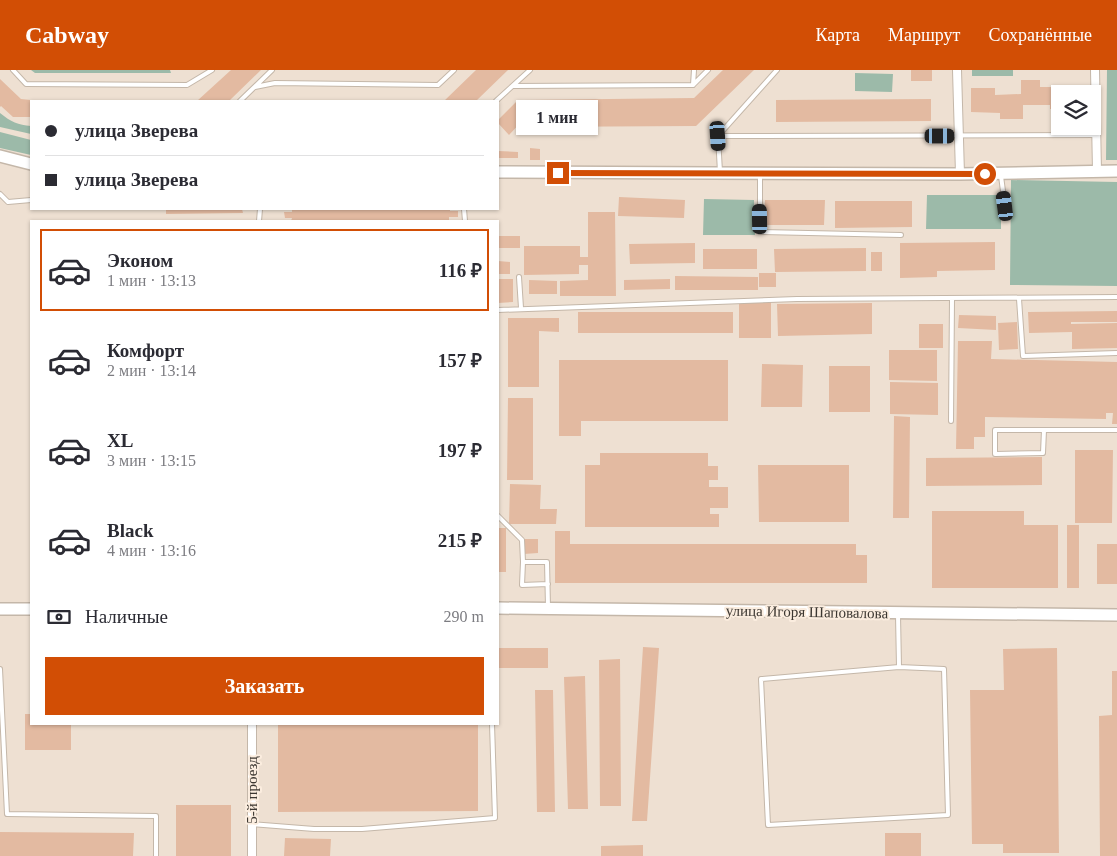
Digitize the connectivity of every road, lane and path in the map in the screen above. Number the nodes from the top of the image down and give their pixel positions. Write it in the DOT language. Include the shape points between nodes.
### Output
graph roads {
  1 [pos="13,70"];
  2 [pos="212,70"];
  3 [pos="272,70"];
  4 [pos="454,70"];
  5 [pos="530,70"];
  6 [pos="694,70"];
  7 [pos="708,70"];
  8 [pos="777,70"];
  9 [pos="957,70"];
  10 [pos="1095,70"];
  11 [pos="693,85"];
  12 [pos="1095,85"];
  13 [pos="255,86"];
  14 [pos="513,86"];
  15 [pos="241,100"];
  16 [pos="497,100"];
  17 [pos="1096,135"];
  18 [pos="718,136"];
  19 [pos="959,136"];
  20 [pos="0,156"];
  21 [pos="30,164"];
  22 [pos="1117,170"];
  23 [pos="1097,171"];
  24 [pos="499,172"];
  25 [pos="720,173"];
  26 [pos="760,174"];
  27 [pos="960,174"];
  28 [pos="1001,174"];
  29 [pos="0,194"];
  30 [pos="30,200"];
  31 [pos="1005,206"];
  32 [pos="901,235"];
  33 [pos="519,277"];
  34 [pos="1117,297"];
  35 [pos="952,298"];
  36 [pos="1019,299"];
  37 [pos="521,308"];
  38 [pos="499,310"];
  39 [pos="1117,352"];
  40 [pos="951,421"];
  41 [pos="1044,430"];
  42 [pos="1117,430"];
  43 [pos="499,517"];
  44 [pos="523,562"];
  45 [pos="548,584"];
  46 [pos="499,608"];
  47 [pos="0,609"];
  48 [pos="30,609"];
  49 [pos="548,609"];
  50 [pos="898,613"];
  51 [pos="1117,615"];
  52 [pos="899,666"];
  53 [pos="0,670"];
  54 [pos="252,725"];
  55 [pos="492,725"];
  56 [pos="252,824"];
  57 [pos="156,856"];
  58 [pos="252,856"];
  1 -- 2 [label="lane" via="26,84 178,85 187,85"];
  3 -- 13 [label="lane"];
  4 -- 13 [label="lane" via="438,85 275,83"];
  5 -- 14 [label="lane"];
  6 -- 11 [label="lane"];
  7 -- 11 [label="lane"];
  8 -- 18 [label="lane"];
  9 -- 19 [label="street"];
  10 -- 12 [label="street"];
  11 -- 14 [label="lane"];
  13 -- 15 [label="lane"];
  14 -- 16 [label="lane"];
  17 -- 19 [label="lane"];
  17 -- 23 [label="street"];
  18 -- 19 [label="lane"];
  18 -- 25 [label="lane"];
  19 -- 27 [label="street"];
  20 -- 21 [label="street"];
  22 -- 23 [label="street"];
  23 -- 28 [label="street"];
  24 -- 25 [label="street"];
  25 -- 26 [label="street"];
  26 -- 27 [label="street"];
  26 -- 32 [label="lane" via="760,232"];
  27 -- 28 [label="street"];
  28 -- 31 [label="lane"];
  29 -- 30 [label="lane" via="8,202"];
  33 -- 37 [label="lane"];
  34 -- 36 [label="lane"];
  35 -- 36 [label="lane"];
  35 -- 37 [label="lane" via="797,299"];
  35 -- 40 [label="lane"];
  36 -- 39 [label="lane" via="1023,356"];
  37 -- 38 [label="lane"];
  41 -- 41 [label="lane" via="1043,453 995,454 995,430"];
  41 -- 42 [label="lane"];
  43 -- 44 [label="lane" via="522,540"];
  44 -- 45 [label="lane" via="547,562"];
  44 -- 45 [label="lane" via="522,585"];
  45 -- 49 [label="lane"];
  46 -- 49 [label="street, улица Игоря Шаповалова"];
  47 -- 48 [label="street"];
  49 -- 50 [label="street, улица Игоря Шаповалова"];
  50 -- 51 [label="street, улица Игоря Шаповалова"];
  50 -- 52 [label="lane"];
  52 -- 52 [label="lane" via="944,670 948,815 768,825 761,679"];
  53 -- 57 [label="lane" via="7,814 156,816"];
  54 -- 56 [label="street, 5-й проезд"];
  55 -- 56 [label="lane" via="495,818 362,829"];
  56 -- 58 [label="street, 5-й проезд"];
}
